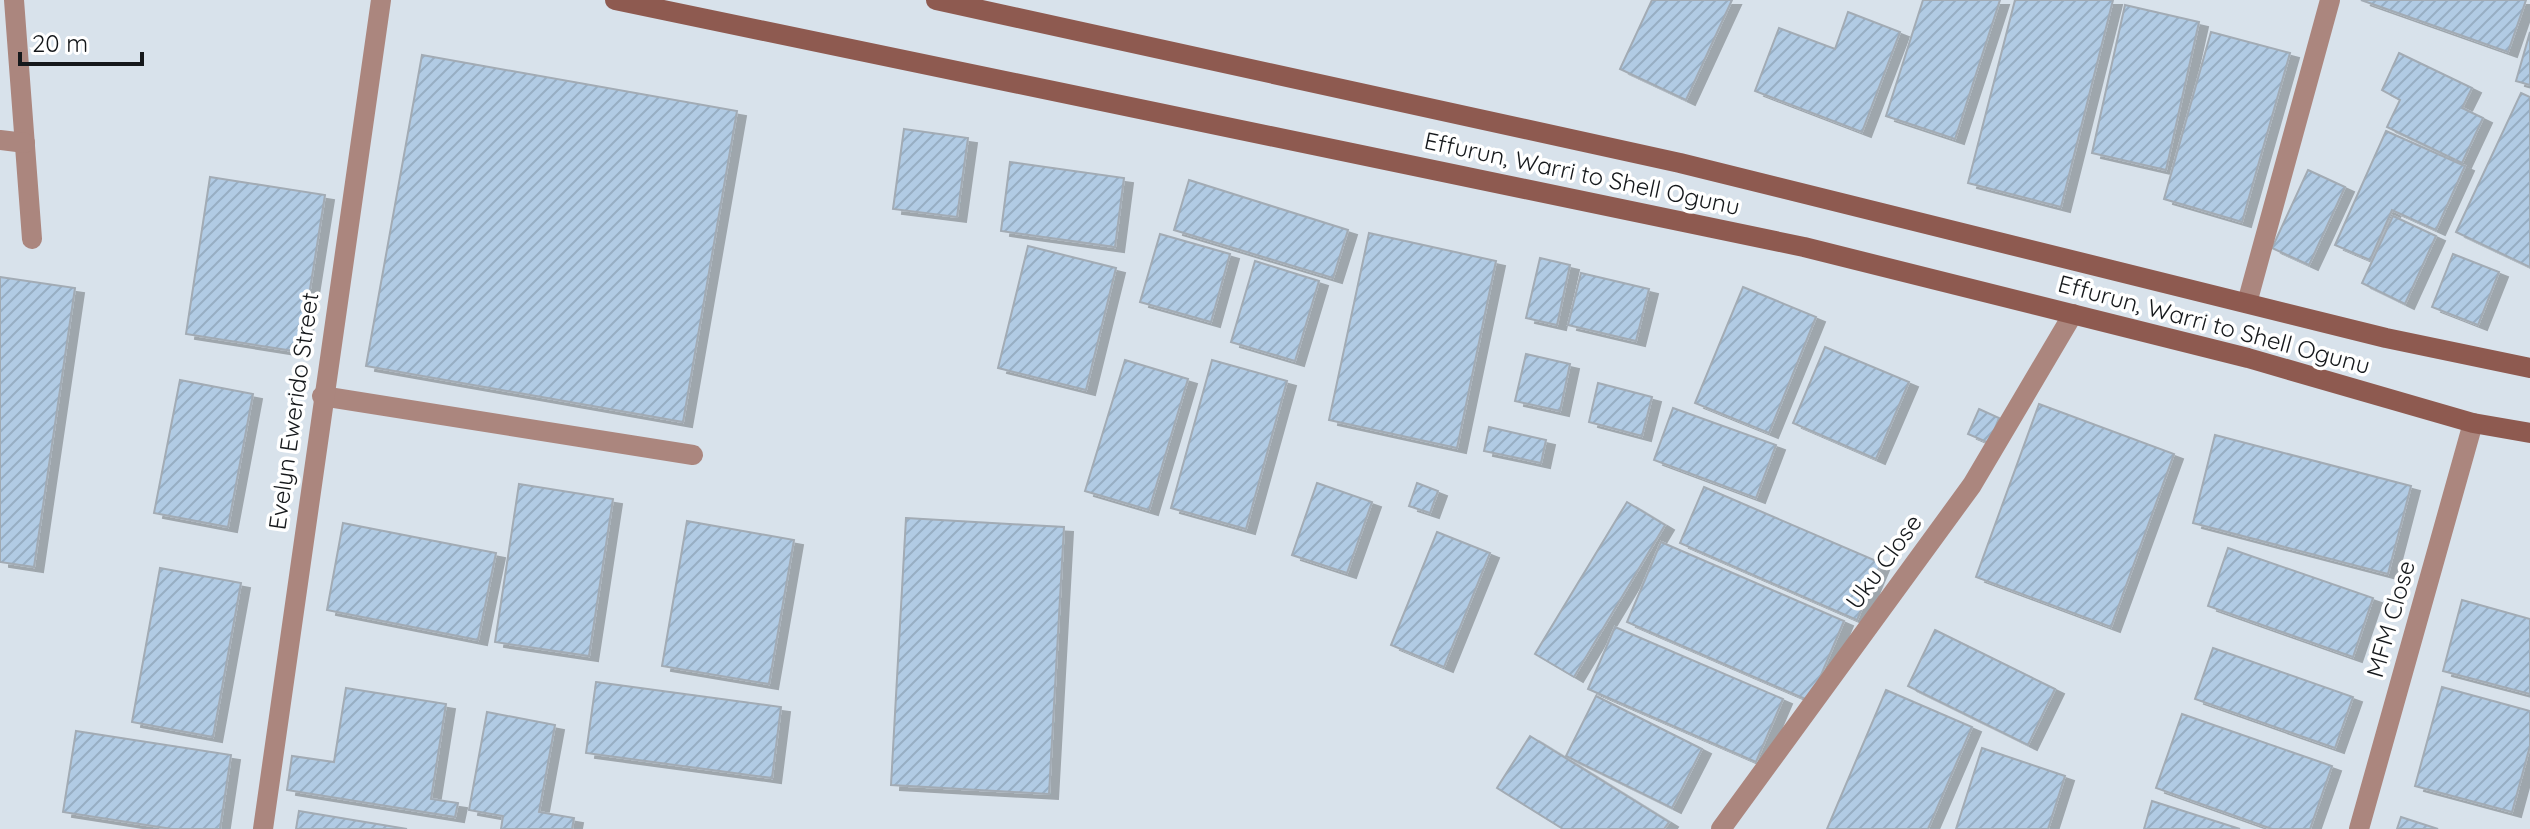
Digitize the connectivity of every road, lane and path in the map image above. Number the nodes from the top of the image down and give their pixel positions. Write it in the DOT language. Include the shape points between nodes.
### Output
graph roads {
  1 [pos="14,0"];
  2 [pos="381,0"];
  3 [pos="615,0"];
  4 [pos="936,0"];
  5 [pos="2330,0"];
  6 [pos="8,34"];
  7 [pos="0,140"];
  8 [pos="25,143"];
  9 [pos="32,239"];
  10 [pos="2247,303"];
  11 [pos="2073,314"];
  12 [pos="2530,368"];
  13 [pos="322,396"];
  14 [pos="2473,423"];
  15 [pos="2530,433"];
  16 [pos="693,455"];
  17 [pos="263,829"];
  18 [pos="1721,829"];
  19 [pos="2359,829"];
  1 -- 6 [label="street"];
  2 -- 13 [label="street, Evelyn Ewerido Street"];
  3 -- 11 [label="main road, Effurun, Warri to Shell Ogunu" via="1804,247"];
  4 -- 10 [label="main road, Effurun, Warri to Shell Ogunu" via="1680,163"];
  5 -- 10 [label="street"];
  6 -- 8 [label="street"];
  7 -- 8 [label="street"];
  8 -- 9 [label="street"];
  10 -- 12 [label="main road, Effurun, Warri to Shell Ogunu"];
  11 -- 14 [label="main road, Effurun, Warri to Shell Ogunu"];
  11 -- 18 [label="street, Uku Close" via="1972,485"];
  13 -- 16 [label="street"];
  13 -- 17 [label="street, Evelyn Ewerido Street"];
  14 -- 15 [label="main road, Effurun, Warri to Shell Ogunu"];
  14 -- 19 [label="street, MFM Close"];
}
